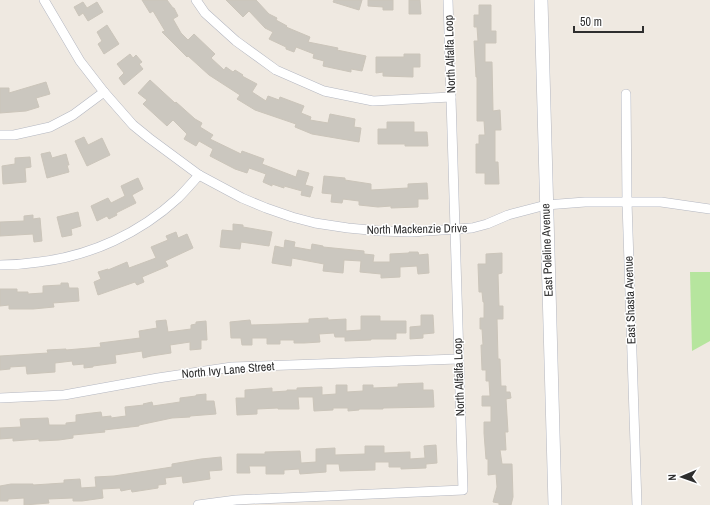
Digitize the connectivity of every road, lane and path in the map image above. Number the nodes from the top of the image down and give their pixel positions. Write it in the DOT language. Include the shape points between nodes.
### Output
graph roads {
  1 [pos="44,0"];
  2 [pos="196,0"];
  3 [pos="448,0"];
  4 [pos="541,0"];
  5 [pos="104,92"];
  6 [pos="626,94"];
  7 [pos="451,97"];
  8 [pos="0,136"];
  9 [pos="199,176"];
  10 [pos="627,202"];
  11 [pos="546,205"];
  12 [pos="710,209"];
  13 [pos="455,229"];
  14 [pos="0,265"];
  15 [pos="458,360"];
  16 [pos="0,398"];
  17 [pos="554,503"];
  18 [pos="198,505"];
  19 [pos="637,505"];
  1 -- 5 [label="street, North Mackenzie Drive" via="80,61"];
  2 -- 7 [label="street" via="205,13 236,41 276,70 324,91 373,101"];
  3 -- 7 [label="street, North Alfalfa Loop"];
  4 -- 11 [label="main road, East Poleline Avenue"];
  5 -- 8 [label="street" via="73,115 50,127"];
  5 -- 9 [label="street, North Mackenzie Drive" via="133,125"];
  6 -- 10 [label="street, East Shasta Avenue"];
  7 -- 13 [label="street, North Alfalfa Loop"];
  9 -- 13 [label="street, North Mackenzie Drive" via="266,208 315,223 380,231"];
  9 -- 14 [label="street" via="164,209 118,239 58,259"];
  10 -- 11 [label="street, North Mackenzie Drive"];
  10 -- 12 [label="street, North Mackenzie Drive" via="661,202"];
  10 -- 19 [label="street, East Shasta Avenue"];
  11 -- 13 [label="street, North Mackenzie Drive" via="472,228"];
  11 -- 17 [label="main road, East Poleline Avenue"];
  13 -- 15 [label="street, North Alfalfa Loop"];
  15 -- 16 [label="street, North Ivy Lane Street" via="232,368 64,395"];
  15 -- 18 [label="street, North Alfalfa Loop" via="463,490 236,500"];
}
